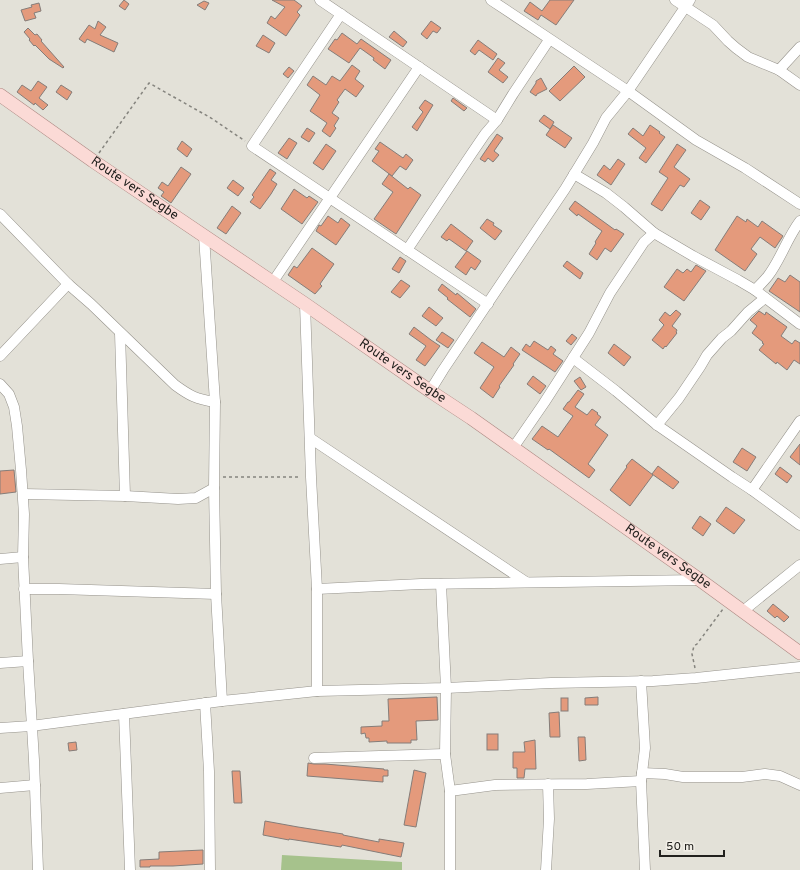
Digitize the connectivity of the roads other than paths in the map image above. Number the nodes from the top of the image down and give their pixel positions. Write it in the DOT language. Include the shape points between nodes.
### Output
graph roads {
  1 [pos="320,0"];
  2 [pos="491,0"];
  3 [pos="675,0"];
  4 [pos="688,3"];
  5 [pos="341,14"];
  6 [pos="549,40"];
  7 [pos="800,47"];
  8 [pos="418,67"];
  9 [pos="779,70"];
  10 [pos="800,85"];
  11 [pos="628,91"];
  12 [pos="0,95"];
  13 [pos="497,120"];
  14 [pos="574,174"];
  15 [pos="330,198"];
  16 [pos="800,204"];
  17 [pos="0,214"];
  18 [pos="800,221"];
  19 [pos="654,233"];
  20 [pos="204,236"];
  21 [pos="408,250"];
  22 [pos="272,283"];
  23 [pos="68,284"];
  24 [pos="755,290"];
  25 [pos="764,298"];
  26 [pos="305,304"];
  27 [pos="488,304"];
  28 [pos="800,324"];
  29 [pos="120,333"];
  30 [pos="0,356"];
  31 [pos="573,358"];
  32 [pos="0,384"];
  33 [pos="430,391"];
  34 [pos="215,402"];
  35 [pos="800,421"];
  36 [pos="658,425"];
  37 [pos="310,438"];
  38 [pos="513,448"];
  39 [pos="214,488"];
  40 [pos="752,490"];
  41 [pos="23,494"];
  42 [pos="124,496"];
  43 [pos="800,525"];
  44 [pos="23,557"];
  45 [pos="0,559"];
  46 [pos="800,565"];
  47 [pos="700,580"];
  48 [pos="526,582"];
  49 [pos="441,584"];
  50 [pos="24,589"];
  51 [pos="317,589"];
  52 [pos="216,594"];
  53 [pos="743,611"];
  54 [pos="800,653"];
  55 [pos="28,661"];
  56 [pos="0,663"];
  57 [pos="800,667"];
  58 [pos="641,681"];
  59 [pos="446,688"];
  60 [pos="317,691"];
  61 [pos="222,701"];
  62 [pos="205,703"];
  63 [pos="124,714"];
  64 [pos="31,726"];
  65 [pos="0,728"];
  66 [pos="445,754"];
  67 [pos="314,758"];
  68 [pos="642,777"];
  69 [pos="548,784"];
  70 [pos="35,785"];
  71 [pos="800,785"];
  72 [pos="0,788"];
  73 [pos="450,791"];
  74 [pos="38,870"];
  75 [pos="130,870"];
  76 [pos="210,870"];
  77 [pos="450,870"];
  78 [pos="546,870"];
  79 [pos="645,870"];
  1 -- 5 [label="street"];
  2 -- 6 [label="street"];
  3 -- 4 [label="street"];
  4 -- 9 [label="street" via="728,42 748,57"];
  4 -- 11 [label="street"];
  5 -- 8 [label="street"];
  5 -- 15 [label="street" via="252,146"];
  6 -- 11 [label="street"];
  6 -- 13 [label="street"];
  7 -- 9 [label="street"];
  8 -- 13 [label="street"];
  8 -- 15 [label="street"];
  9 -- 10 [label="street"];
  11 -- 14 [label="street" via="606,118"];
  11 -- 16 [label="street" via="696,140"];
  12 -- 20 [label="main road, Route vers Segbe"];
  13 -- 21 [label="street"];
  14 -- 19 [label="street" via="606,193"];
  14 -- 27 [label="street"];
  15 -- 21 [label="street"];
  15 -- 22 [label="street"];
  17 -- 23 [label="street"];
  18 -- 24 [label="street" via="768,275"];
  19 -- 24 [label="street"];
  19 -- 31 [label="street" via="644,242 610,293 589,334"];
  20 -- 22 [label="main road, Route vers Segbe"];
  20 -- 34 [label="street"];
  21 -- 27 [label="street"];
  22 -- 26 [label="main road, Route vers Segbe"];
  23 -- 29 [label="street"];
  23 -- 30 [label="street"];
  24 -- 25 [label="street"];
  25 -- 28 [label="street"];
  25 -- 36 [label="street" via="707,355"];
  26 -- 33 [label="main road, Route vers Segbe"];
  26 -- 37 [label="street"];
  27 -- 33 [label="street"];
  29 -- 34 [label="street" via="190,396"];
  29 -- 42 [label="street"];
  31 -- 36 [label="street"];
  31 -- 38 [label="street"];
  32 -- 41 [label="street" via="9,394 14,406"];
  33 -- 38 [label="main road, Route vers Segbe"];
  34 -- 39 [label="street"];
  35 -- 40 [label="street"];
  36 -- 40 [label="street"];
  37 -- 48 [label="street"];
  37 -- 51 [label="street"];
  38 -- 47 [label="main road, Route vers Segbe"];
  39 -- 42 [label="street" via="196,498"];
  39 -- 52 [label="street"];
  40 -- 43 [label="street"];
  41 -- 42 [label="street"];
  41 -- 44 [label="street"];
  44 -- 45 [label="street"];
  44 -- 50 [label="street"];
  46 -- 53 [label="street"];
  47 -- 48 [label="street"];
  47 -- 53 [label="main road, Route vers Segbe"];
  48 -- 49 [label="street"];
  49 -- 51 [label="street"];
  49 -- 59 [label="street"];
  50 -- 52 [label="street"];
  50 -- 55 [label="street"];
  51 -- 60 [label="street"];
  52 -- 61 [label="street"];
  53 -- 54 [label="main road, Route vers Segbe"];
  55 -- 56 [label="street"];
  55 -- 64 [label="street"];
  57 -- 58 [label="street"];
  58 -- 59 [label="street"];
  58 -- 68 [label="street" via="645,748"];
  59 -- 60 [label="street"];
  59 -- 66 [label="street"];
  60 -- 61 [label="street"];
  61 -- 62 [label="street"];
  62 -- 63 [label="street"];
  62 -- 76 [label="street"];
  63 -- 64 [label="street"];
  63 -- 75 [label="street"];
  64 -- 65 [label="street"];
  64 -- 70 [label="street"];
  66 -- 67 [label="street"];
  66 -- 73 [label="street"];
  68 -- 69 [label="street"];
  68 -- 71 [label="street" via="665,774 683,777 742,777 765,774 780,776"];
  68 -- 79 [label="street"];
  69 -- 73 [label="street" via="495,785"];
  69 -- 78 [label="street"];
  70 -- 72 [label="street"];
  70 -- 74 [label="street"];
  73 -- 77 [label="street"];
}
